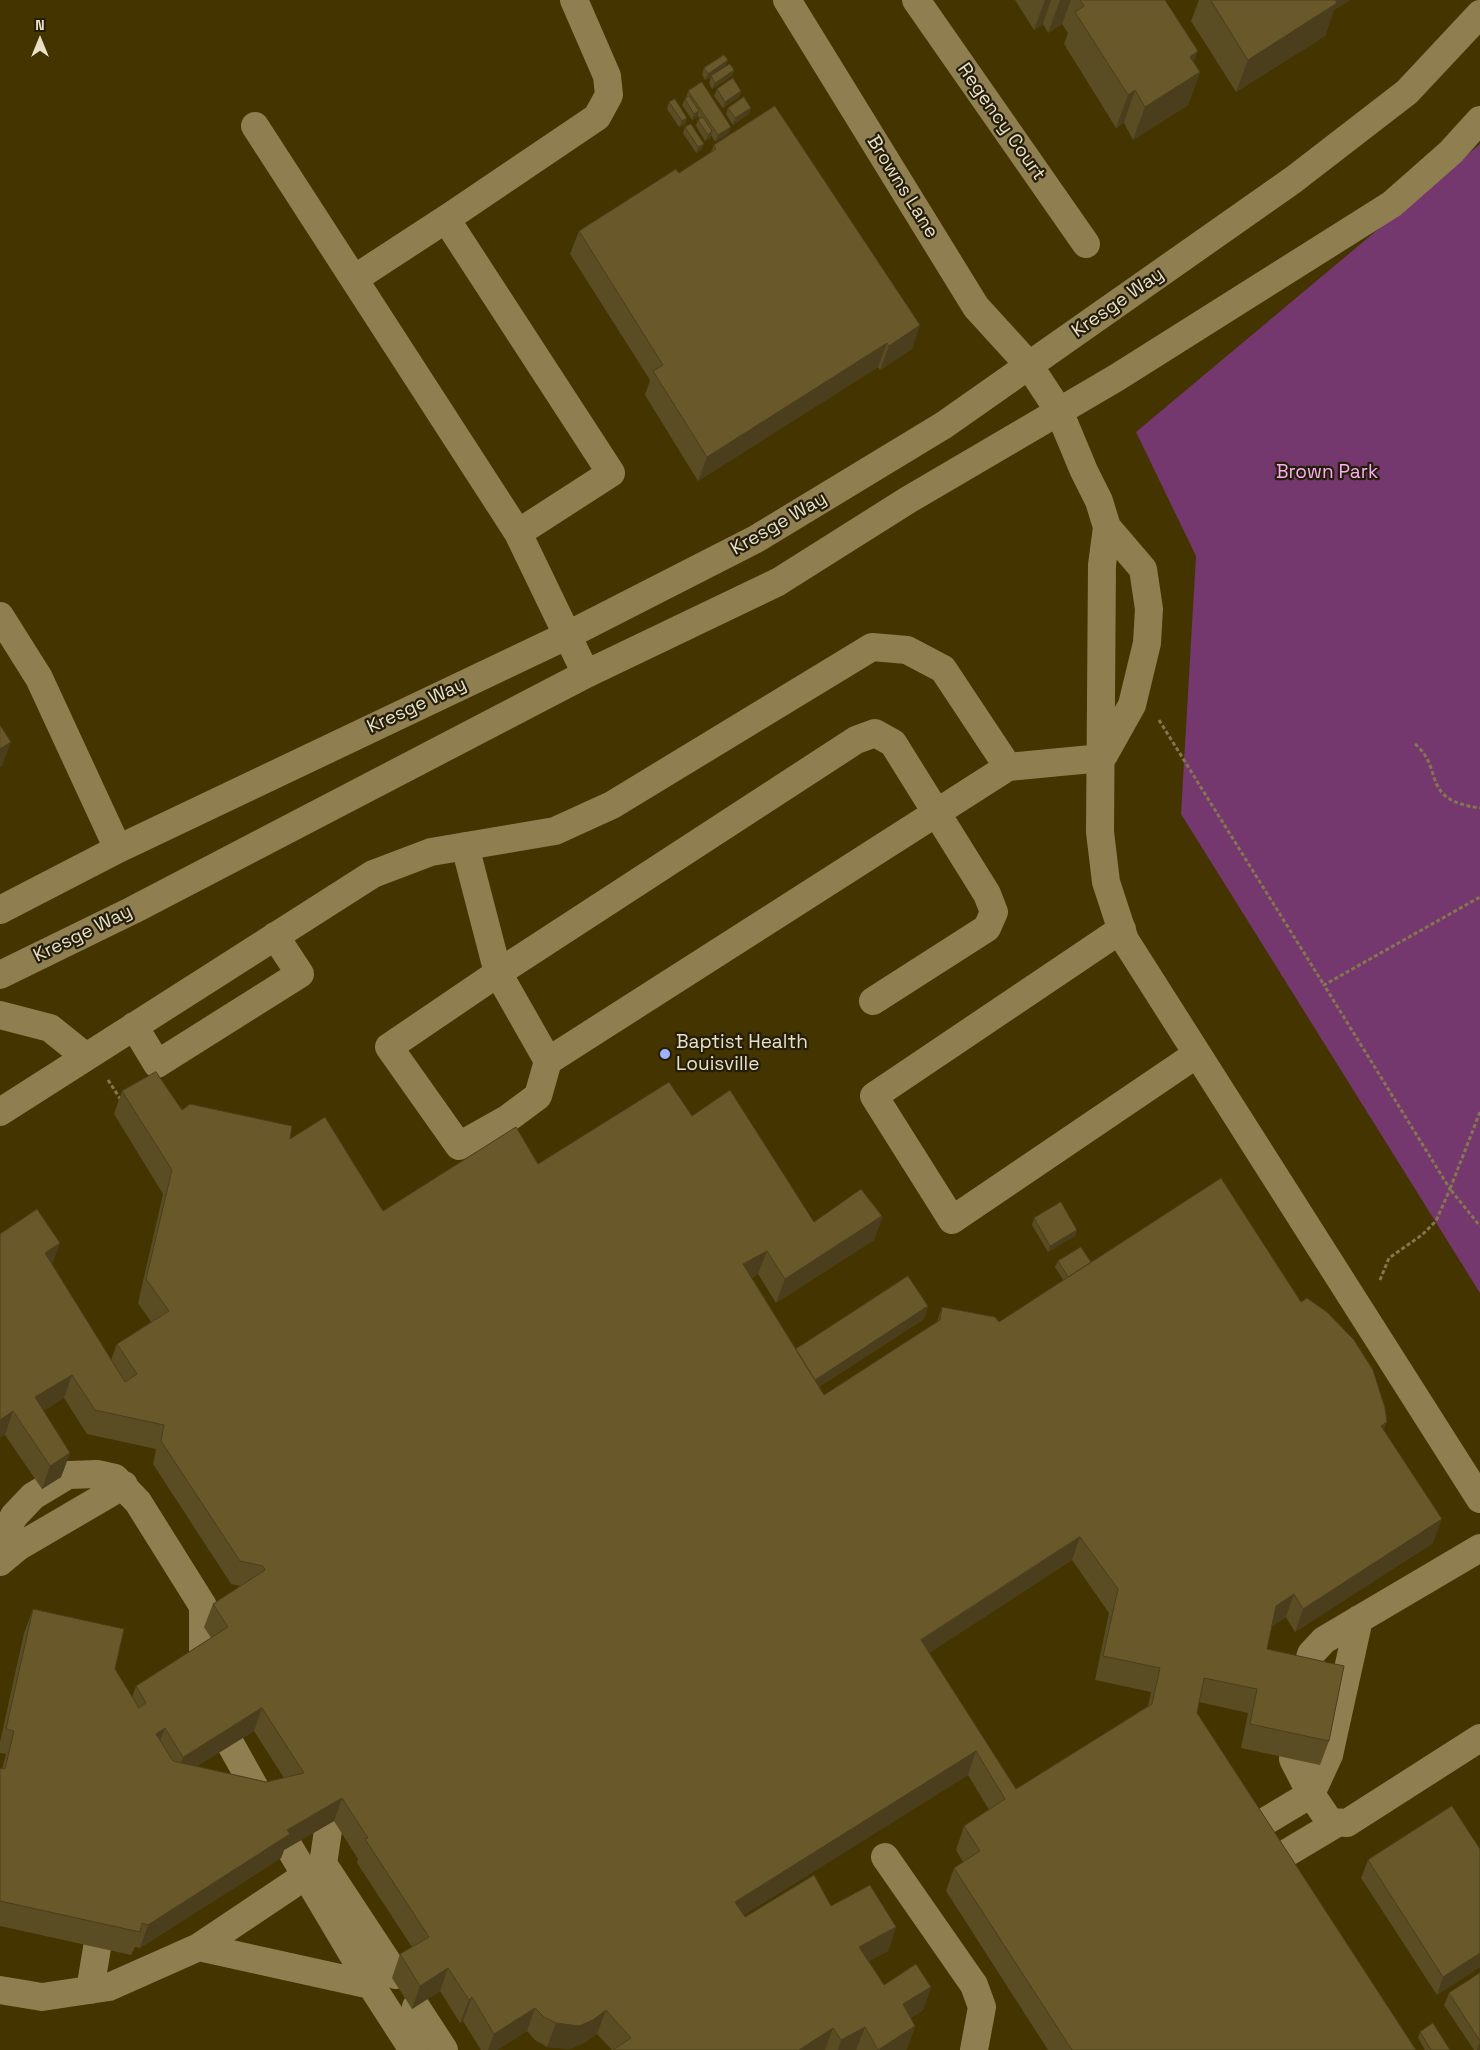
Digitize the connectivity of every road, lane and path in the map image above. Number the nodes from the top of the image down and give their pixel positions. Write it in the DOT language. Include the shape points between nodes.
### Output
graph roads {
  1 [pos="574,0"];
  2 [pos="787,0"];
  3 [pos="916,0"];
  4 [pos="1480,14"];
  5 [pos="1480,120"];
  6 [pos="255,126"];
  7 [pos="446,219"];
  8 [pos="1086,244"];
  9 [pos="354,279"];
  10 [pos="1028,364"];
  11 [pos="1059,411"];
  12 [pos="1107,527"];
  13 [pos="518,533"];
  14 [pos="0,616"];
  15 [pos="568,634"];
  16 [pos="586,674"];
  17 [pos="1157,716"];
  18 [pos="1415,744"];
  19 [pos="1102,758"];
  20 [pos="1008,767"];
  21 [pos="1480,808"];
  22 [pos="937,814"];
  23 [pos="465,846"];
  24 [pos="118,849"];
  25 [pos="1480,897"];
  26 [pos="0,910"];
  27 [pos="1122,929"];
  28 [pos="275,936"];
  29 [pos="498,972"];
  30 [pos="0,974"];
  31 [pos="1324,985"];
  32 [pos="873,1001"];
  33 [pos="0,1015"];
  34 [pos="134,1026"];
  35 [pos="1197,1054"];
  36 [pos="86,1057"];
  37 [pos="548,1062"];
  38 [pos="0,1112"];
  39 [pos="1480,1112"];
  40 [pos="1450,1189"];
  41 [pos="1480,1226"];
  42 [pos="1353,1300"];
  43 [pos="124,1485"];
  44 [pos="1480,1500"];
  45 [pos="0,1543"];
  46 [pos="1480,1548"];
  47 [pos="0,1562"];
  48 [pos="1359,1619"];
  49 [pos="203,1661"];
  50 [pos="1303,1682"];
  51 [pos="1480,1738"];
  52 [pos="231,1745"];
  53 [pos="1294,1759"];
  54 [pos="1311,1794"];
  55 [pos="264,1804"];
  56 [pos="1337,1823"];
  57 [pos="329,1824"];
  58 [pos="1249,1831"];
  59 [pos="289,1847"];
  60 [pos="885,1857"];
  61 [pos="1270,1863"];
  62 [pos="314,1869"];
  63 [pos="199,1947"];
  64 [pos="97,1948"];
  65 [pos="396,1975"];
  66 [pos="371,1985"];
  67 [pos="0,1990"];
  68 [pos="90,1990"];
  69 [pos="416,2007"];
  70 [pos="414,2050"];
  71 [pos="444,2050"];
  72 [pos="974,2050"];
  1 -- 7 [label="street" via="607,76 609,95 597,117"];
  2 -- 10 [label="street, Browns Lane" via="976,307"];
  3 -- 8 [label="street, Regency Court"];
  4 -- 10 [label="street, Kresge Way" via="1407,92 1300,175"];
  5 -- 11 [label="street, Kresge Way" via="1451,152 1392,204"];
  6 -- 9 [label="street"];
  7 -- 9 [label="street"];
  7 -- 13 [label="street" via="611,473"];
  9 -- 13 [label="street"];
  10 -- 11 [label="street, Browns Lane"];
  10 -- 15 [label="street, Kresge Way" via="944,425 756,539"];
  11 -- 12 [label="street, Browns Lane"];
  11 -- 16 [label="street, Kresge Way" via="778,582"];
  12 -- 19 [label="street" via="1102,565"];
  12 -- 19 [label="street" via="1142,569 1149,609 1147,643 1132,705"];
  13 -- 15 [label="street"];
  14 -- 24 [label="street" via="38,678"];
  15 -- 16 [label="street"];
  15 -- 24 [label="street, Kresge Way"];
  16 -- 30 [label="street, Kresge Way" via="133,910"];
  17 -- 31 [label="path"];
  18 -- 21 [label="path" via="1421,749 1442,794 1462,805"];
  19 -- 20 [label="street"];
  19 -- 27 [label="street" via="1100,832 1106,882"];
  20 -- 22 [label="street"];
  20 -- 23 [label="street" via="943,669 907,650 872,648 612,805 555,831"];
  22 -- 29 [label="street" via="893,744 874,734 856,740"];
  22 -- 32 [label="street" via="987,894 994,912 987,928"];
  22 -- 37 [label="street"];
  23 -- 28 [label="street" via="431,852 373,874"];
  23 -- 29 [label="street"];
  24 -- 26 [label="street, Kresge Way"];
  25 -- 31 [label="path"];
  27 -- 35 [label="street" via="1125,940"];
  27 -- 35 [label="street" via="874,1096 952,1220"];
  28 -- 34 [label="street"];
  28 -- 34 [label="street" via="300,974 157,1064"];
  29 -- 37 [label="street"];
  29 -- 37 [label="street" via="389,1047 459,1146 507,1119 538,1096"];
  31 -- 40 [label="path"];
  33 -- 36 [label="street" via="50,1028"];
  34 -- 36 [label="street"];
  35 -- 42 [label="street"];
  36 -- 38 [label="street"];
  39 -- 40 [label="path"];
  40 -- 41 [label="path"];
  40 -- 42 [label="path" via="1436,1221 1389,1258 1378,1284"];
  42 -- 44 [label="street"];
  43 -- 45 [label="street" via="115,1478 97,1474 68,1476 33,1496 14,1516"];
  43 -- 47 [label="street" via="18,1547"];
  43 -- 49 [label="street" via="208,1614"];
  46 -- 48 [label="street"];
  48 -- 50 [label="street" via="1324,1640 1311,1654"];
  48 -- 54 [label="street" via="1329,1755"];
  51 -- 56 [label="street" via="1347,1824"];
  52 -- 55 [label="street"];
  53 -- 54 [label="street"];
  54 -- 56 [label="street" via="1330,1822"];
  54 -- 58 [label="street"];
  56 -- 61 [label="street"];
  57 -- 62 [label="street"];
  59 -- 62 [label="street"];
  60 -- 72 [label="street" via="974,1985 982,2007"];
  62 -- 63 [label="street"];
  62 -- 65 [label="street"];
  62 -- 66 [label="street"];
  63 -- 66 [label="street"];
  63 -- 68 [label="street" via="109,1987"];
  64 -- 68 [label="street"];
  66 -- 70 [label="street"];
  67 -- 68 [label="street" via="42,1997"];
  69 -- 71 [label="street"];
}
